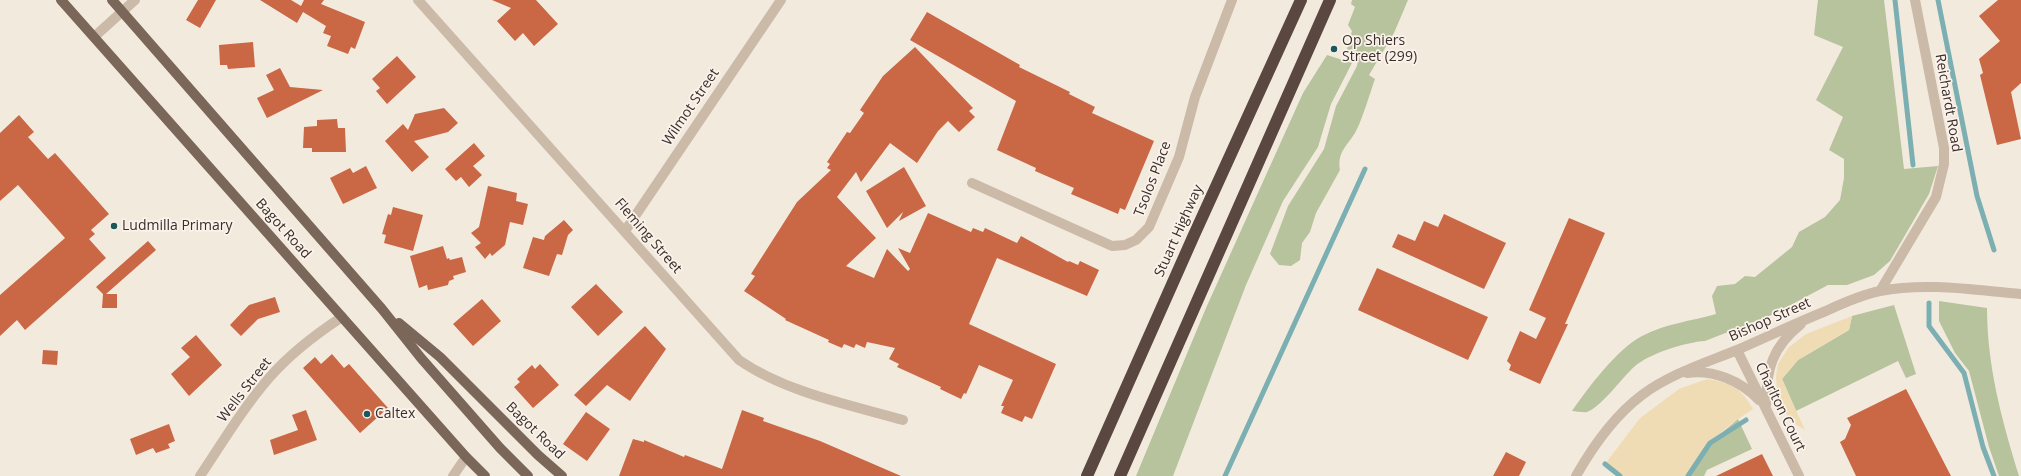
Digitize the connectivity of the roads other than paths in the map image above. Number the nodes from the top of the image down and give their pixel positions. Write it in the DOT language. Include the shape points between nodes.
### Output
graph roads {
  1 [pos="61,0"];
  2 [pos="112,0"];
  3 [pos="135,0"];
  4 [pos="418,0"];
  5 [pos="781,0"];
  6 [pos="1232,0"];
  7 [pos="1301,0"];
  8 [pos="1330,0"];
  9 [pos="1916,0"];
  10 [pos="122,12"];
  11 [pos="94,37"];
  12 [pos="972,183"];
  13 [pos="625,231"];
  14 [pos="1880,291"];
  15 [pos="2021,294"];
  16 [pos="382,309"];
  17 [pos="1812,316"];
  18 [pos="342,317"];
  19 [pos="1737,350"];
  20 [pos="1674,377"];
  21 [pos="1766,408"];
  22 [pos="903,420"];
  23 [pos="466,457"];
  24 [pos="200,476"];
  25 [pos="453,476"];
  26 [pos="485,476"];
  27 [pos="528,476"];
  28 [pos="562,476"];
  29 [pos="1088,476"];
  30 [pos="1120,476"];
  31 [pos="1576,476"];
  32 [pos="1799,476"];
  1 -- 11 [label="main road, Bagot Road"];
  2 -- 10 [label="main road, Bagot Road"];
  3 -- 10 [label="street"];
  4 -- 13 [label="street, Fleming Street"];
  5 -- 13 [label="street, Wilmot Street"];
  6 -- 12 [label="street, Tsolos Place" via="1195,97 1179,157 1149,227 1136,240 1125,245 1112,246"];
  7 -- 29 [label="highway, Stuart Highway" via="1197,227"];
  8 -- 30 [label="highway"];
  9 -- 14 [label="street, Reichardt Road" via="1944,148 1944,164 1930,210"];
  10 -- 11 [label="street"];
  10 -- 16 [label="main road, Bagot Road"];
  11 -- 18 [label="main road, Bagot Road"];
  13 -- 22 [label="street, Fleming Street" via="721,342 744,364 775,381"];
  14 -- 15 [label="street, Bishop Street" via="1931,287"];
  14 -- 17 [label="street, Bishop Street"];
  16 -- 27 [label="main road, Bagot Road" via="421,358"];
  16 -- 28 [label="main road, Bagot Road" via="440,357"];
  17 -- 19 [label="street, Bishop Street"];
  17 -- 21 [label="street" via="1787,336 1773,356 1768,372"];
  18 -- 23 [label="main road, Bagot Road"];
  18 -- 24 [label="street, Wells Street" via="326,327 270,377"];
  19 -- 20 [label="street, Bishop Street"];
  19 -- 21 [label="street, Charlton Court"];
  20 -- 21 [label="street" via="1693,372 1715,374 1753,394"];
  20 -- 31 [label="street, Bishop Street" via="1643,394 1623,412 1597,442"];
  21 -- 32 [label="street, Charlton Court"];
  23 -- 25 [label="street"];
  23 -- 26 [label="main road, Bagot Road"];
}
